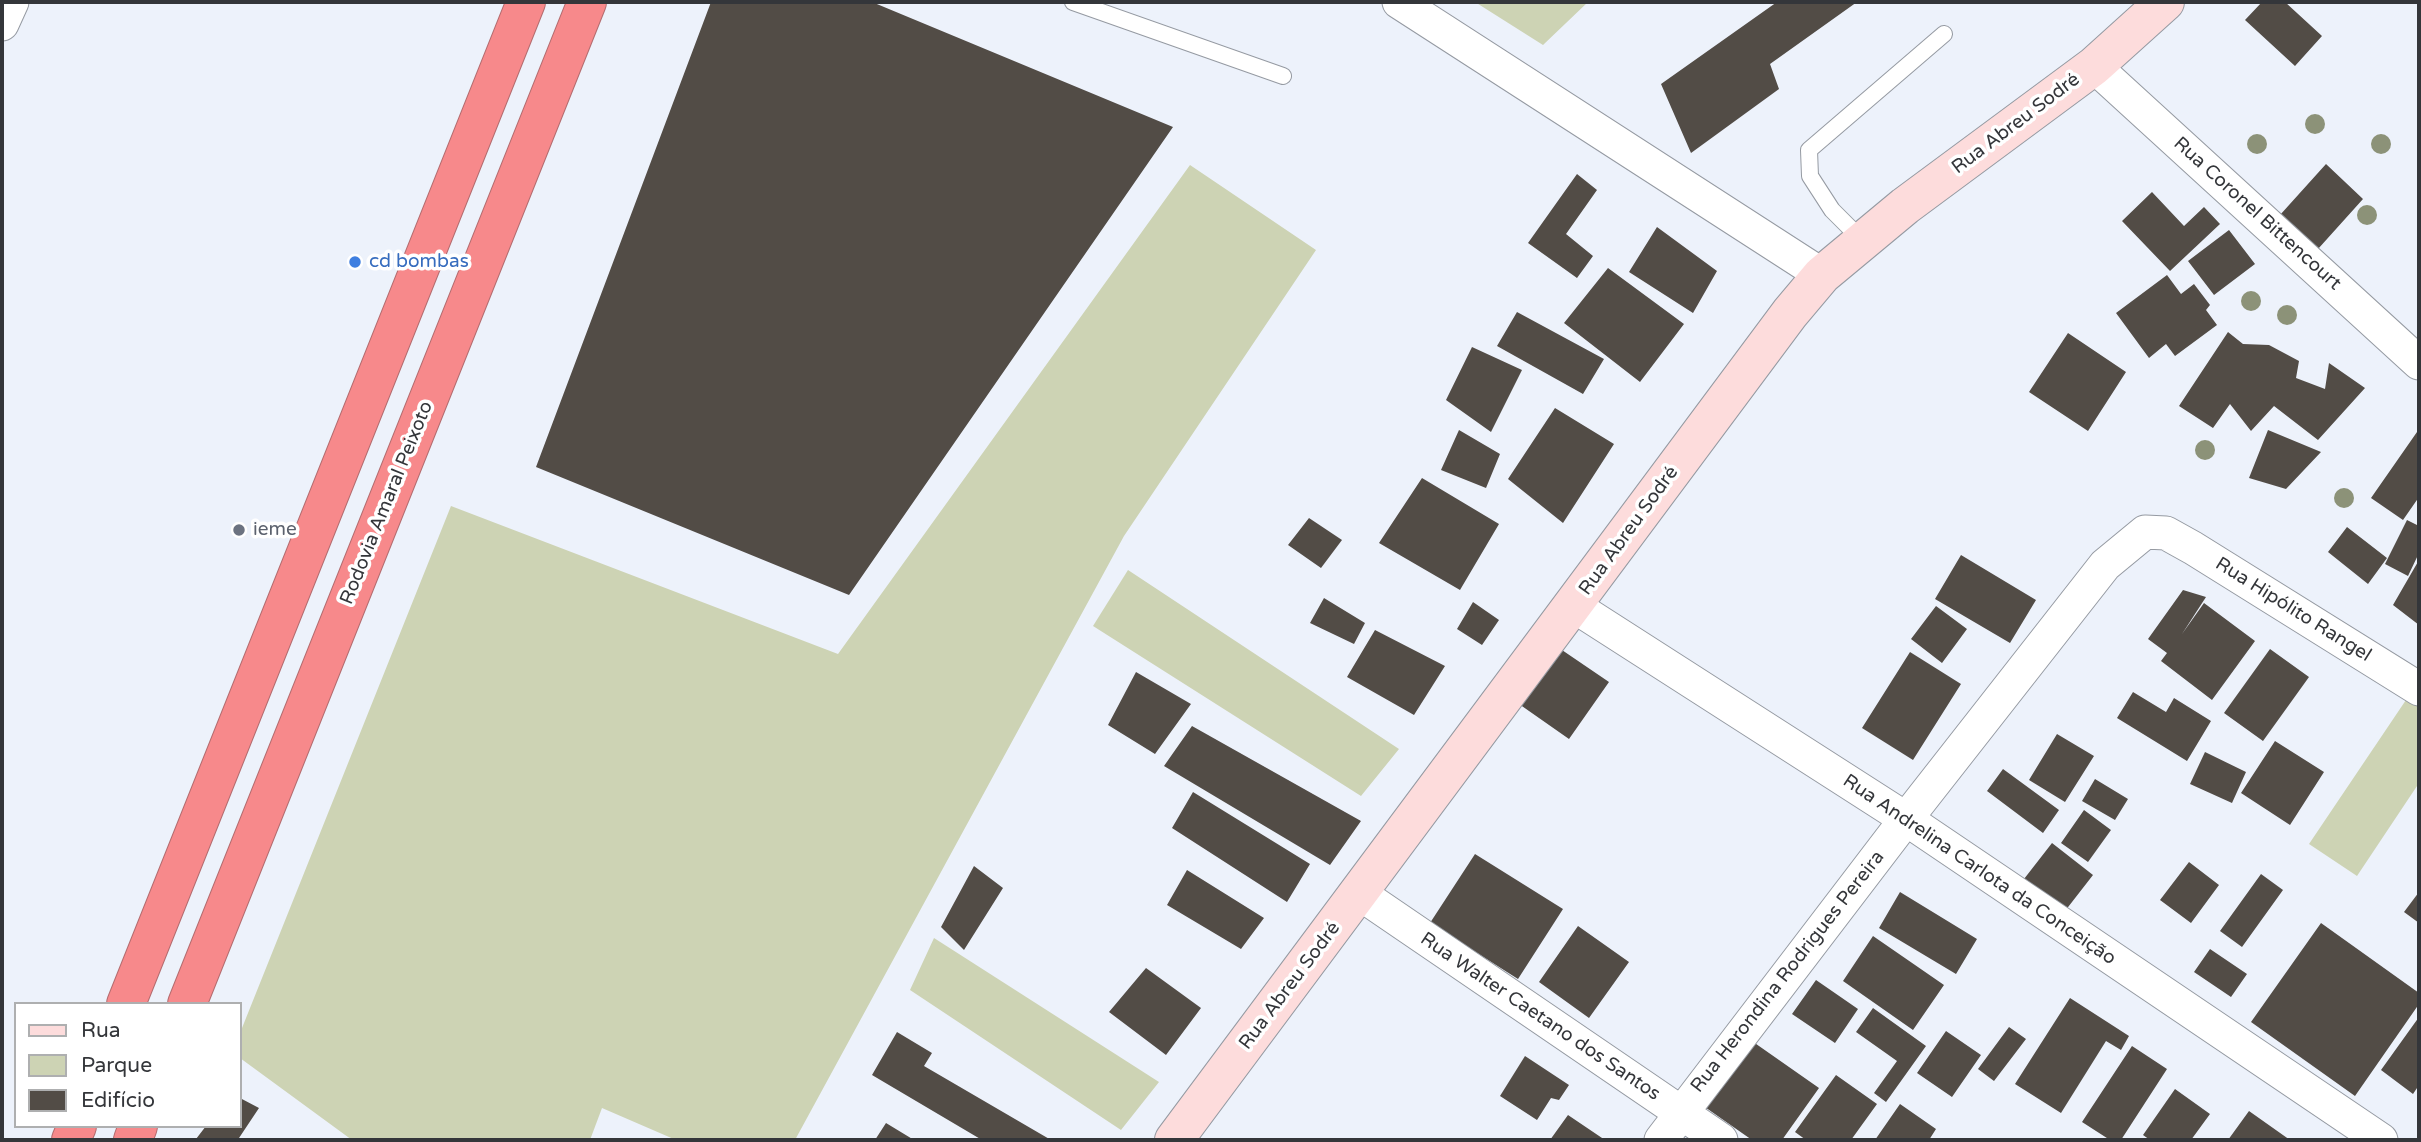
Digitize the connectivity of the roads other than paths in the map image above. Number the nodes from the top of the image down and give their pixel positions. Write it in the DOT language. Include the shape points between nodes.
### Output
graph roads {
  1 [pos="12,2"];
  2 [pos="526,2"];
  3 [pos="587,2"];
  4 [pos="1073,2"];
  5 [pos="1399,2"];
  6 [pos="2165,2"];
  7 [pos="2,23"];
  8 [pos="1944,34"];
  9 [pos="2094,66"];
  10 [pos="1283,76"];
  11 [pos="1863,241"];
  12 [pos="1822,275"];
  13 [pos="2419,363"];
  14 [pos="2166,533"];
  15 [pos="1574,606"];
  16 [pos="2419,689"];
  17 [pos="1906,819"];
  18 [pos="1359,893"];
  19 [pos="127,1002"];
  20 [pos="188,1002"];
  21 [pos="1680,1113"];
  22 [pos="1174,1140"];
  23 [pos="1661,1140"];
  24 [pos="1721,1140"];
  25 [pos="2381,1140"];
  1 -- 7 [label="street"];
  2 -- 19 [label="highway"];
  3 -- 20 [label="highway, Rodovia Amaral Peixoto"];
  4 -- 10 [label="lane"];
  5 -- 12 [label="street"];
  6 -- 9 [label="main road, Rua Abreu Sodré"];
  8 -- 11 [label="lane" via="1809,150 1810,176 1832,210"];
  9 -- 11 [label="main road, Rua Abreu Sodré"];
  9 -- 13 [label="street, Rua Coronel Bittencourt"];
  11 -- 12 [label="main road, Rua Abreu Sodré"];
  12 -- 15 [label="main road, Rua Abreu Sodré"];
  14 -- 16 [label="street, Rua Hipólito Rangel"];
  14 -- 17 [label="street, Rua Herondina Rodrigues Pereira" via="2146,532 2105,565"];
  15 -- 17 [label="street, Rua Andrelina Carlota da Conceição"];
  15 -- 18 [label="main road, Rua Abreu Sodré"];
  17 -- 21 [label="street, Rua Herondina Rodrigues Pereira"];
  17 -- 25 [label="street, Rua Andrelina Carlota da Conceição"];
  18 -- 21 [label="street, Rua Walter Caetano dos Santos"];
  18 -- 22 [label="main road, Rua Abreu Sodré"];
  21 -- 23 [label="street, Rua Herondina Rodrigues Pereira"];
  21 -- 24 [label="street, Rua Walter Caetano dos Santos"];
}
